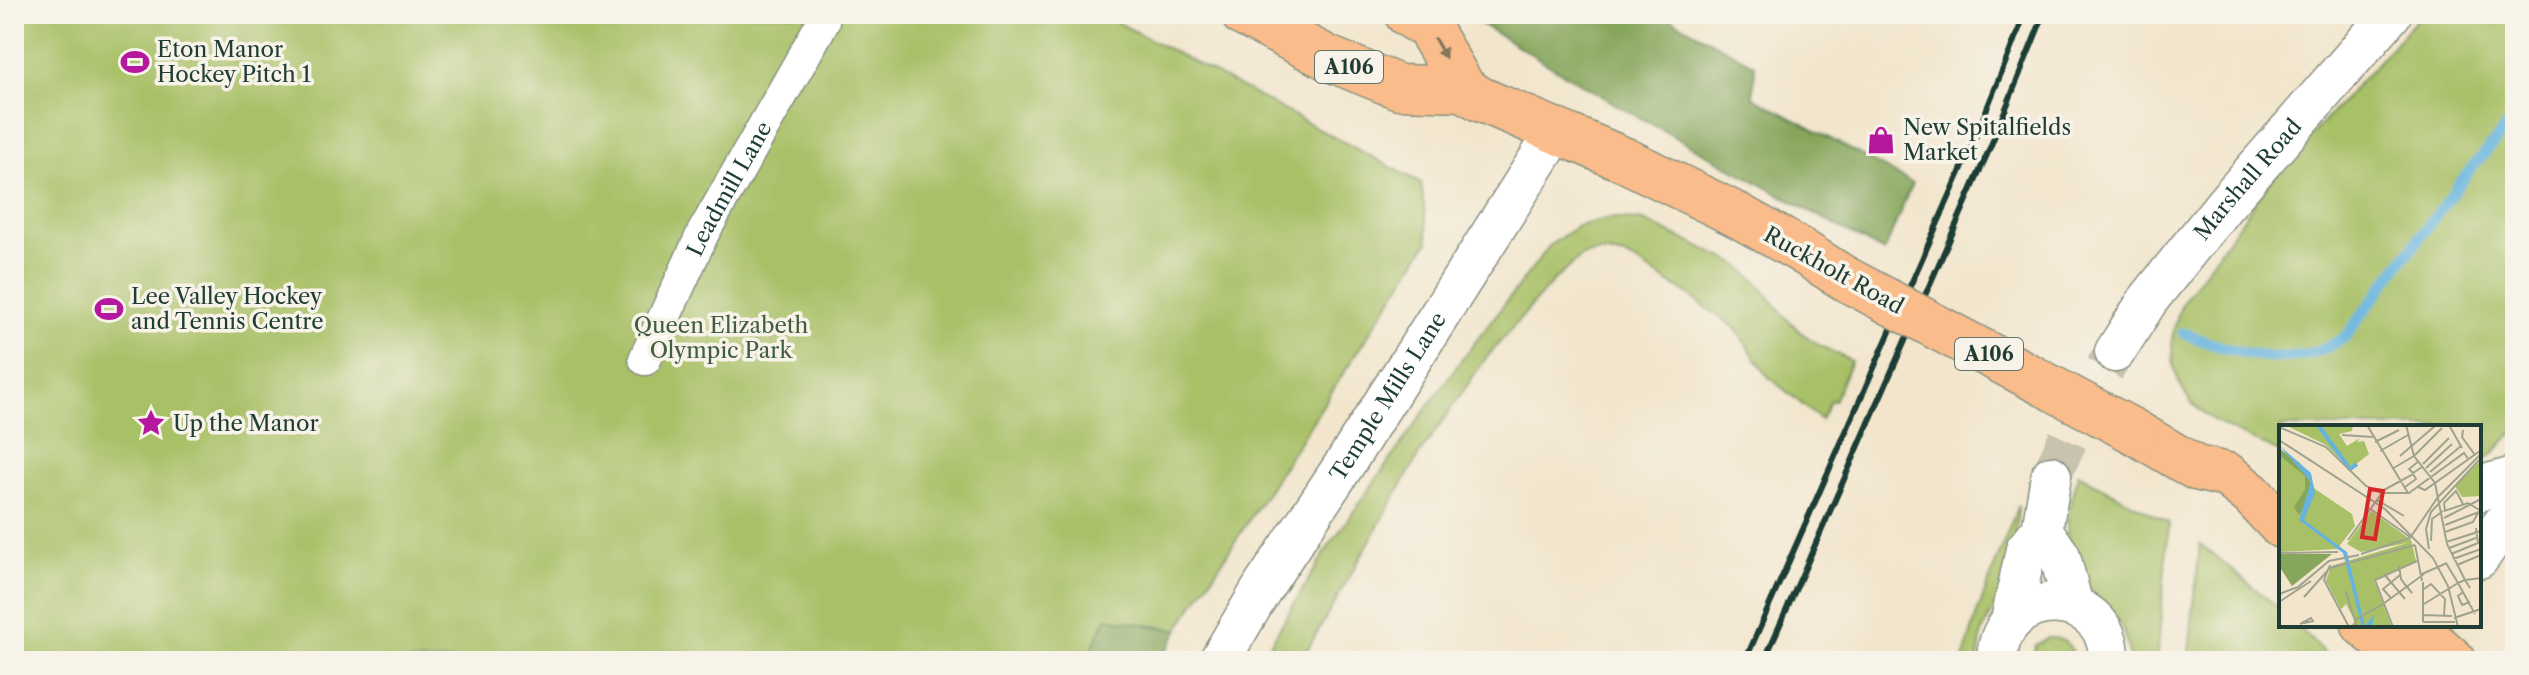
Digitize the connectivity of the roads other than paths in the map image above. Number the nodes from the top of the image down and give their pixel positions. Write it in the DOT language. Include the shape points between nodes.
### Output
graph roads {
  1 [pos="1243,14"];
  2 [pos="1407,14"];
  3 [pos="2391,14"];
  4 [pos="830,17"];
  5 [pos="1464,89"];
  6 [pos="1556,132"];
  7 [pos="2115,352"];
  8 [pos="645,359"];
  9 [pos="2196,468"];
  10 [pos="2051,476"];
  11 [pos="2503,481"];
  12 [pos="2266,496"];
  13 [pos="2279,522"];
  14 [pos="2042,530"];
  15 [pos="2279,554"];
  16 [pos="2481,555"];
  17 [pos="2073,606"];
  18 [pos="2011,621"];
  19 [pos="2371,627"];
  20 [pos="2411,638"];
  21 [pos="1219,661"];
  22 [pos="1997,661"];
  23 [pos="2109,661"];
  24 [pos="2454,661"];
  1 -- 5 [label="main road, Ruckholt Road / A106" via="1399,87"];
  2 -- 5 [label="main road, one-way" via="1428,27"];
  3 -- 7 [label="street, Marshall Road" via="2225,204 2148,300"];
  4 -- 8 [label="street, Leadmill Lane" via="703,233"];
  5 -- 6 [label="main road, Ruckholt Road / A106"];
  6 -- 9 [label="main road, Ruckholt Road / A106, bridge" via="1739,216"];
  6 -- 21 [label="street, Temple Mills Lane"];
  9 -- 12 [label="main road, Ruckholt Road / A106" via="2227,475"];
  9 -- 15 [label="main road, Ruckholt Road / A106" via="2209,496"];
  10 -- 14 [label="street"];
  11 -- 16 [label="street" via="2512,511"];
  12 -- 13 [label="main road, Ruckholt Road / A106"];
  14 -- 17 [label="street" via="2060,556"];
  14 -- 18 [label="street" via="2026,549"];
  17 -- 18 [label="street" via="2036,605"];
  17 -- 23 [label="street" via="2102,631"];
  18 -- 22 [label="street" via="2000,639"];
  19 -- 20 [label="main road"];
  20 -- 24 [label="main road"];
}
